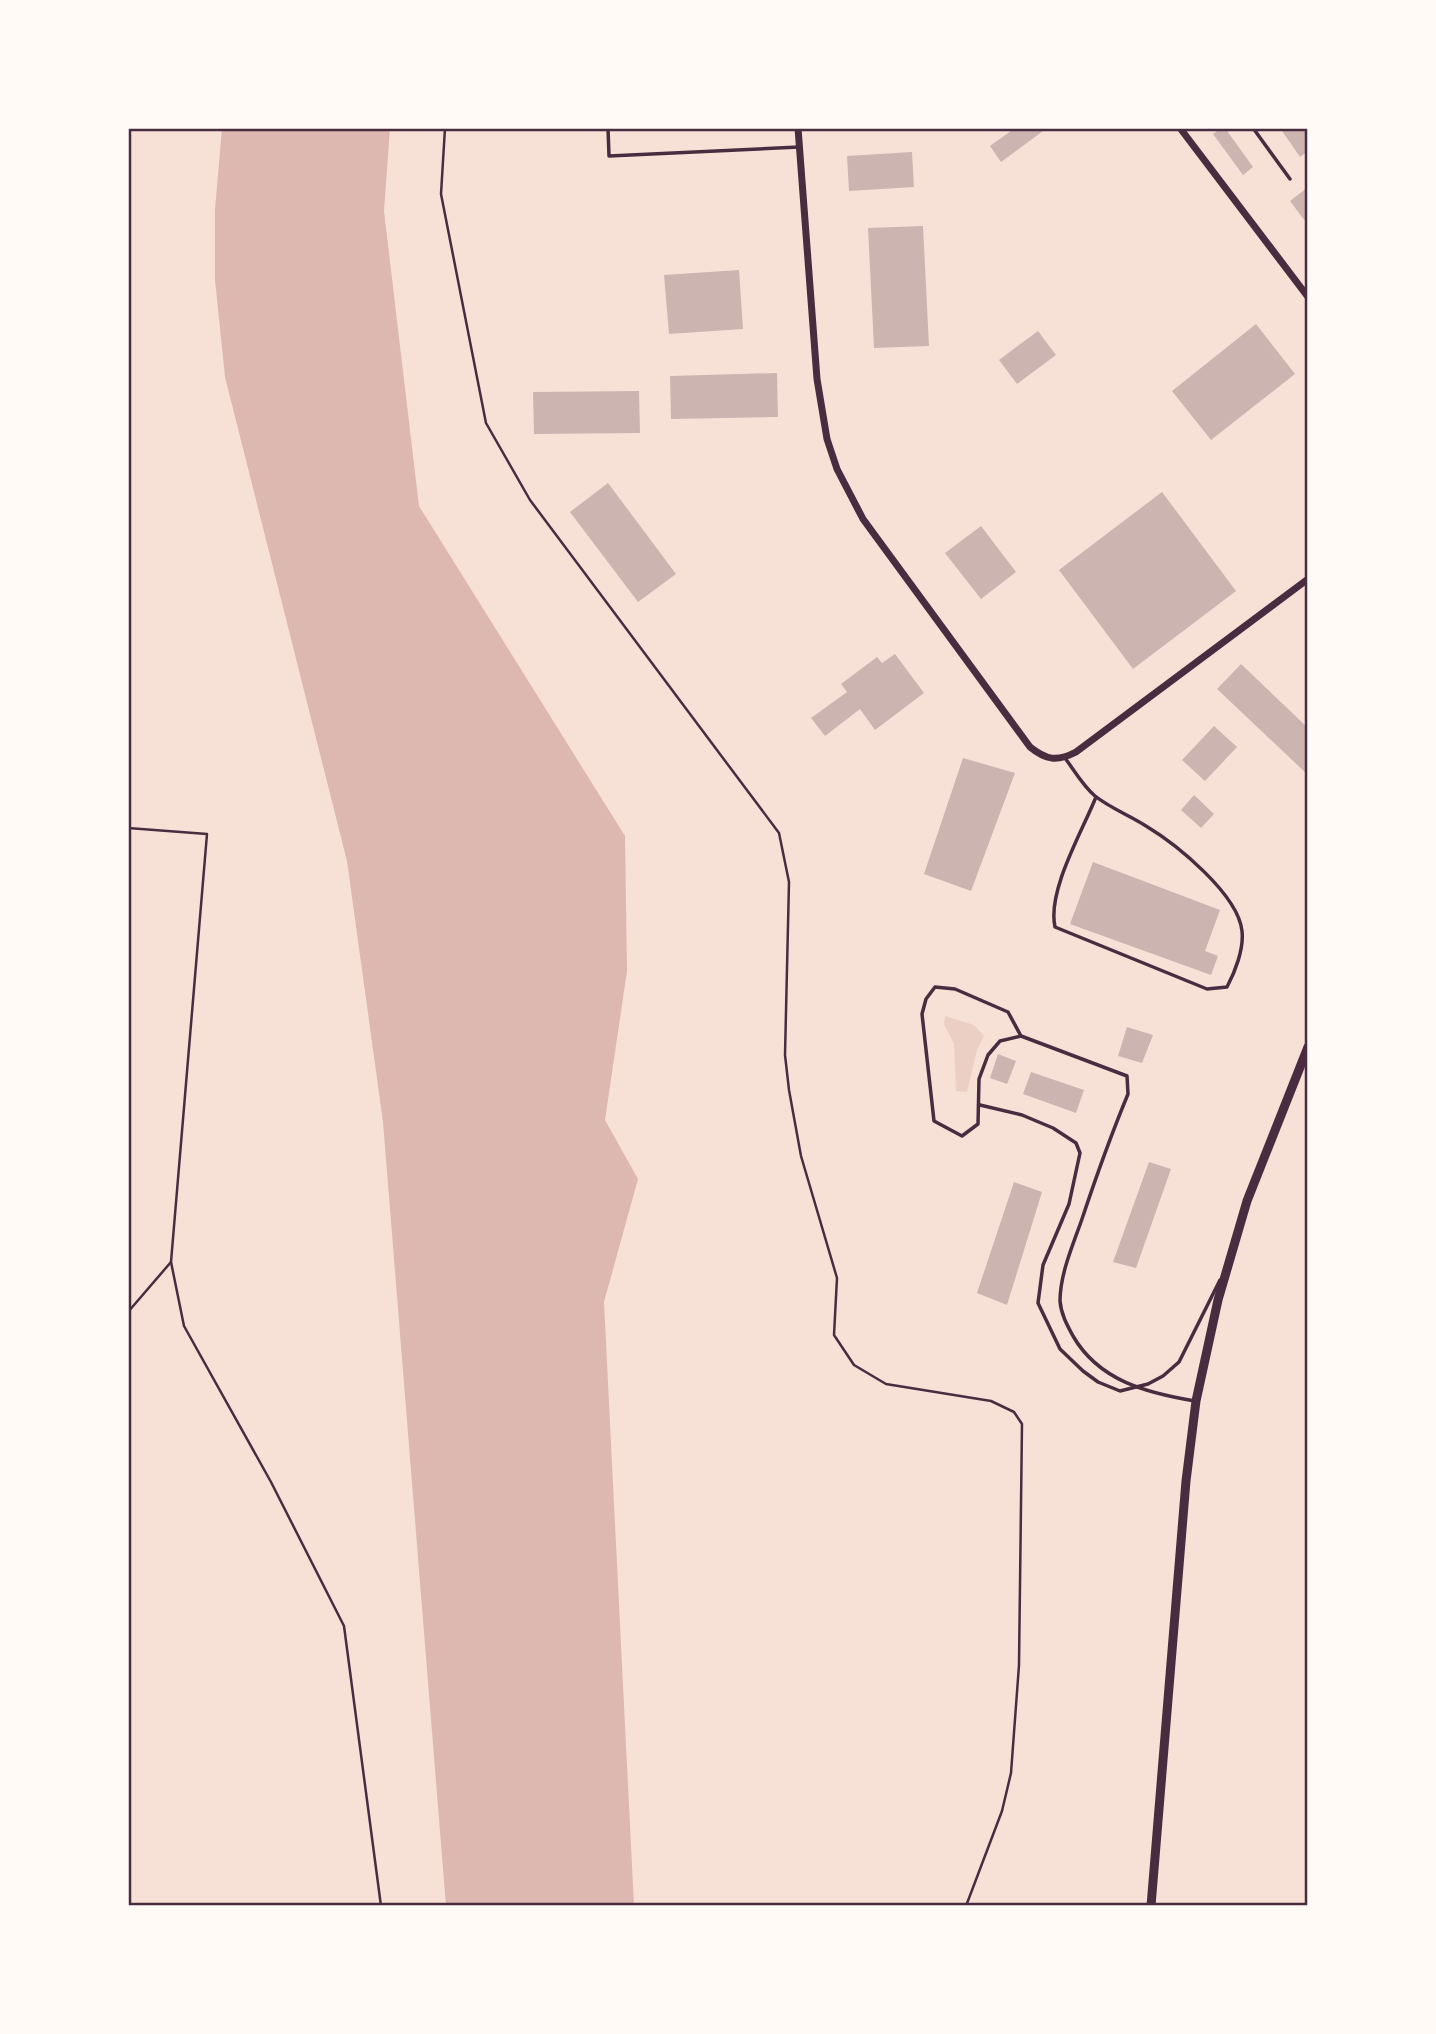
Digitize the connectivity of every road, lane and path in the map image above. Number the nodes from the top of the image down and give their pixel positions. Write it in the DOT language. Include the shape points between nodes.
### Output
graph roads {
  1 [pos="445,128"];
  2 [pos="608,128"];
  3 [pos="797,128"];
  4 [pos="1253,128"];
  5 [pos="1183,129"];
  6 [pos="799,147"];
  7 [pos="1290,179"];
  8 [pos="1307,292"];
  9 [pos="1308,579"];
  10 [pos="1065,758"];
  11 [pos="1096,797"];
  12 [pos="128,828"];
  13 [pos="1021,1037"];
  14 [pos="1308,1047"];
  15 [pos="979,1104"];
  16 [pos="171,1262"];
  17 [pos="1228,1266"];
  18 [pos="128,1312"];
  19 [pos="1135,1389"];
  20 [pos="1196,1401"];
  21 [pos="381,1906"];
  22 [pos="966,1906"];
  23 [pos="1151,1906"];
  1 -- 22 [label="path" via="440,194 486,423 530,500 779,833 789,882 789,1090 801,1156 837,1278 834,1335 854,1365 886,1384 991,1401 1014,1412 1022,1424 1019,1665 1011,1773 1002,1811"];
  2 -- 6 [label="lane" via="609,156"];
  3 -- 6 [label="street"];
  4 -- 7 [label="lane"];
  5 -- 8 [label="street"];
  6 -- 10 [label="street" via="817,379 837,469 863,519 1030,747 1043,757"];
  9 -- 10 [label="street"];
  10 -- 11 [label="lane"];
  11 -- 11 [label="lane" via="1185,855 1232,908 1242,928 1242,944 1227,988 1207,989 1055,927 1052,916 1057,892"];
  12 -- 16 [label="path" via="208,834"];
  13 -- 15 [label="lane" via="1000,1041 988,1055 979,1079"];
  13 -- 15 [label="lane" via="1008,1012 955,989 935,987 926,999 922,1014 934,1121 962,1136 978,1124"];
  13 -- 19 [label="lane" via="1127,1076 1128,1094 1074,1240 1060,1303 1079,1347 1099,1368"];
  14 -- 17 [label="street" via="1247,1201"];
  15 -- 19 [label="lane" via="1023,1115 1076,1143 1080,1153 1069,1204 1043,1265 1038,1303 1045,1323 1072,1362 1098,1382"];
  16 -- 18 [label="path"];
  16 -- 21 [label="path" via="184,1326 344,1626"];
  17 -- 19 [label="lane" via="1179,1362 1163,1376"];
  17 -- 20 [label="street"];
  19 -- 20 [label="lane"];
  20 -- 23 [label="street"];
}
